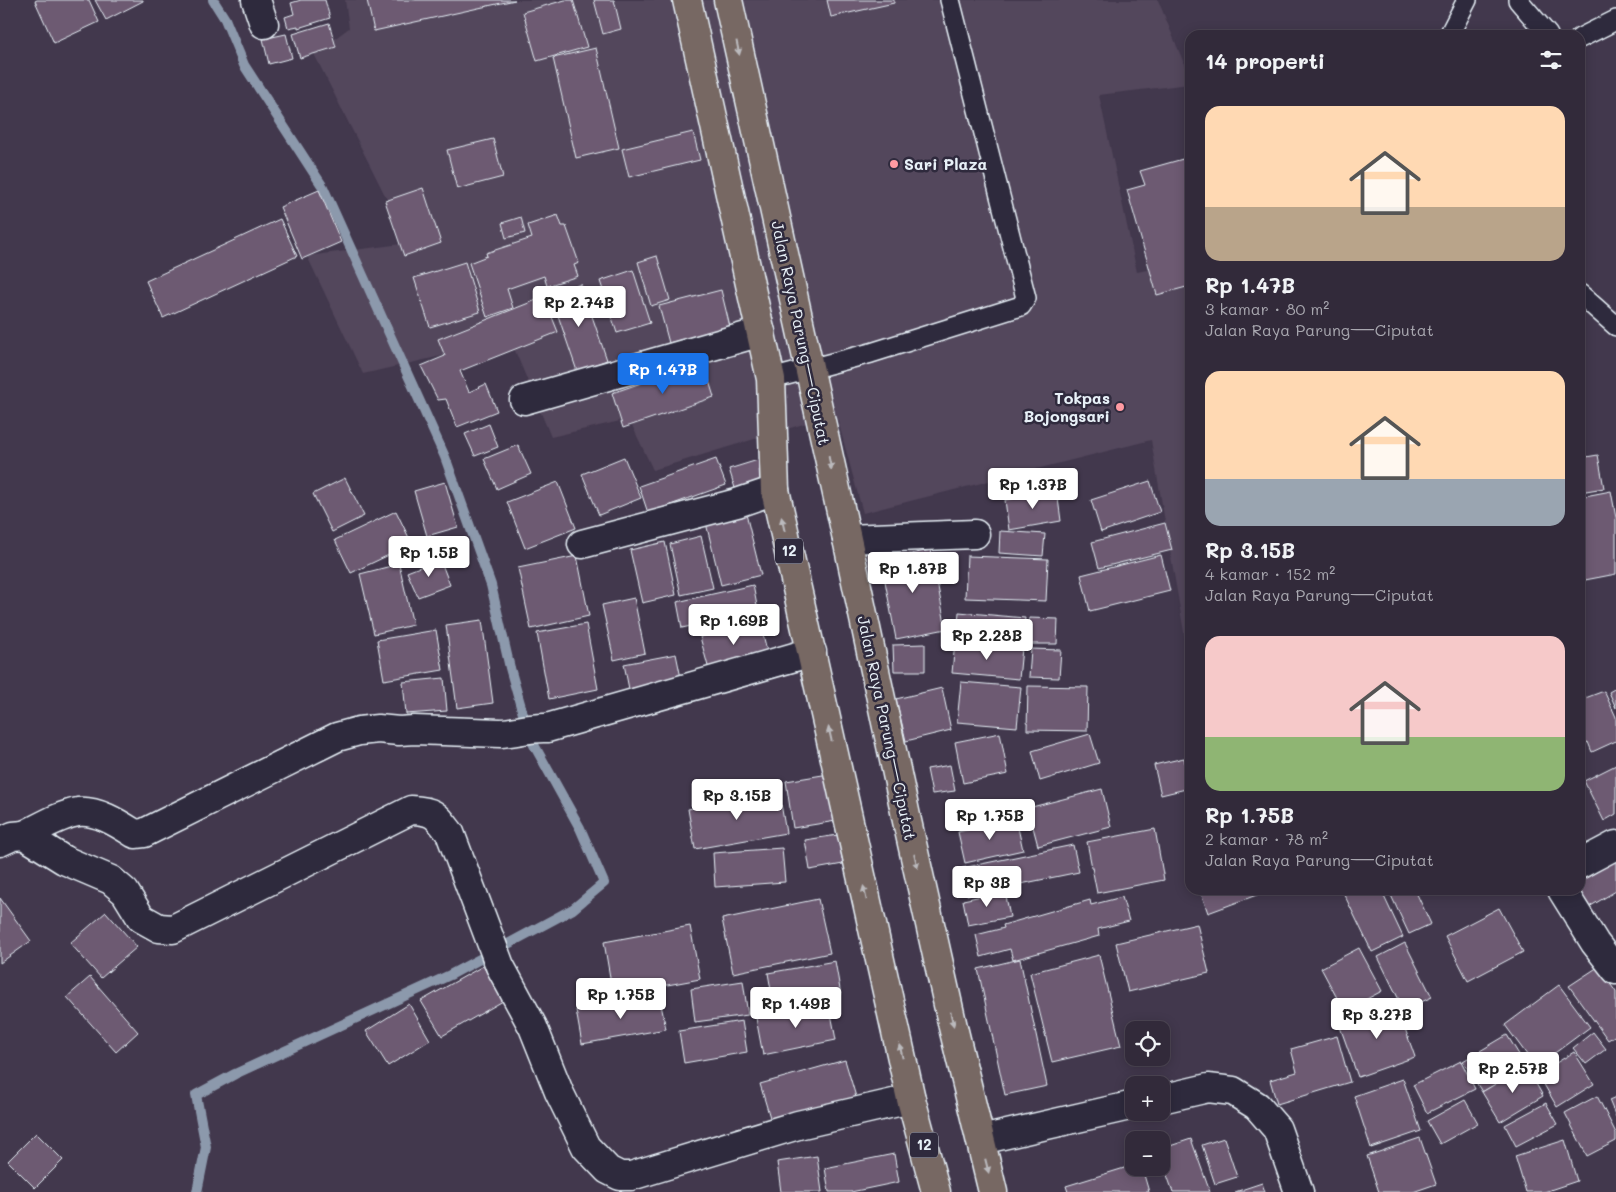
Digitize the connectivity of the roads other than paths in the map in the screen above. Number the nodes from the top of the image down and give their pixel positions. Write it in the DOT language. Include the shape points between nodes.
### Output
graph roads {
  1 [pos="686,0"];
  2 [pos="728,0"];
  3 [pos="950,0"];
  4 [pos="1467,0"];
  5 [pos="1518,0"];
  6 [pos="1616,20"];
  7 [pos="1452,30"];
  8 [pos="1544,30"];
  9 [pos="1585,36"];
  10 [pos="1585,298"];
  11 [pos="1616,326"];
  12 [pos="761,332"];
  13 [pos="809,370"];
  14 [pos="771,379"];
  15 [pos="524,400"];
  16 [pos="775,490"];
  17 [pos="975,534"];
  18 [pos="847,539"];
  19 [pos="582,544"];
  20 [pos="812,652"];
  21 [pos="12,838"];
  22 [pos="1616,845"];
  23 [pos="1585,861"];
  24 [pos="1565,895"];
  25 [pos="1616,970"];
  26 [pos="1170,1097"];
  27 [pos="911,1099"];
  28 [pos="1125,1107"];
  29 [pos="981,1140"];
  30 [pos="936,1192"];
  31 [pos="993,1192"];
  32 [pos="1299,1192"];
  1 -- 12 [label="highway, 12"];
  2 -- 13 [label="highway, Jalan Raya Parung—Ciputat, one-way"];
  3 -- 13 [label="lane" via="1026,298 1021,306"];
  4 -- 7 [label="lane"];
  5 -- 8 [label="lane"];
  6 -- 9 [label="lane"];
  10 -- 11 [label="lane"];
  12 -- 14 [label="highway, 12"];
  12 -- 15 [label="street"];
  13 -- 14 [label="lane"];
  13 -- 18 [label="highway, Jalan Raya Parung—Ciputat, one-way"];
  14 -- 16 [label="highway, 12"];
  16 -- 19 [label="street" via="737,504"];
  20 -- 16 [label="highway, 12, one-way"];
  17 -- 18 [label="street"];
  18 -- 29 [label="highway, Jalan Raya Parung—Ciputat, one-way" via="906,821"];
  20 -- 21 [label="street" via="547,728 501,733 359,731 337,737 144,833 135,834 91,812 78,812"];
  27 -- 20 [label="highway, 12, one-way"];
  21 -- 27 [label="street" via="111,880 125,892 141,918 159,928 173,929 411,810 428,811 450,833 500,966 533,1027 586,1147 608,1170 620,1176 631,1176 798,1125"];
  22 -- 23 [label="street"];
  24 -- 25 [label="street"];
  26 -- 32 [label="street" via="1208,1088 1233,1091 1258,1106 1277,1130"];
  27 -- 30 [label="highway, 12"];
  28 -- 29 [label="street"];
  29 -- 31 [label="highway, Jalan Raya Parung—Ciputat, one-way"];
}
